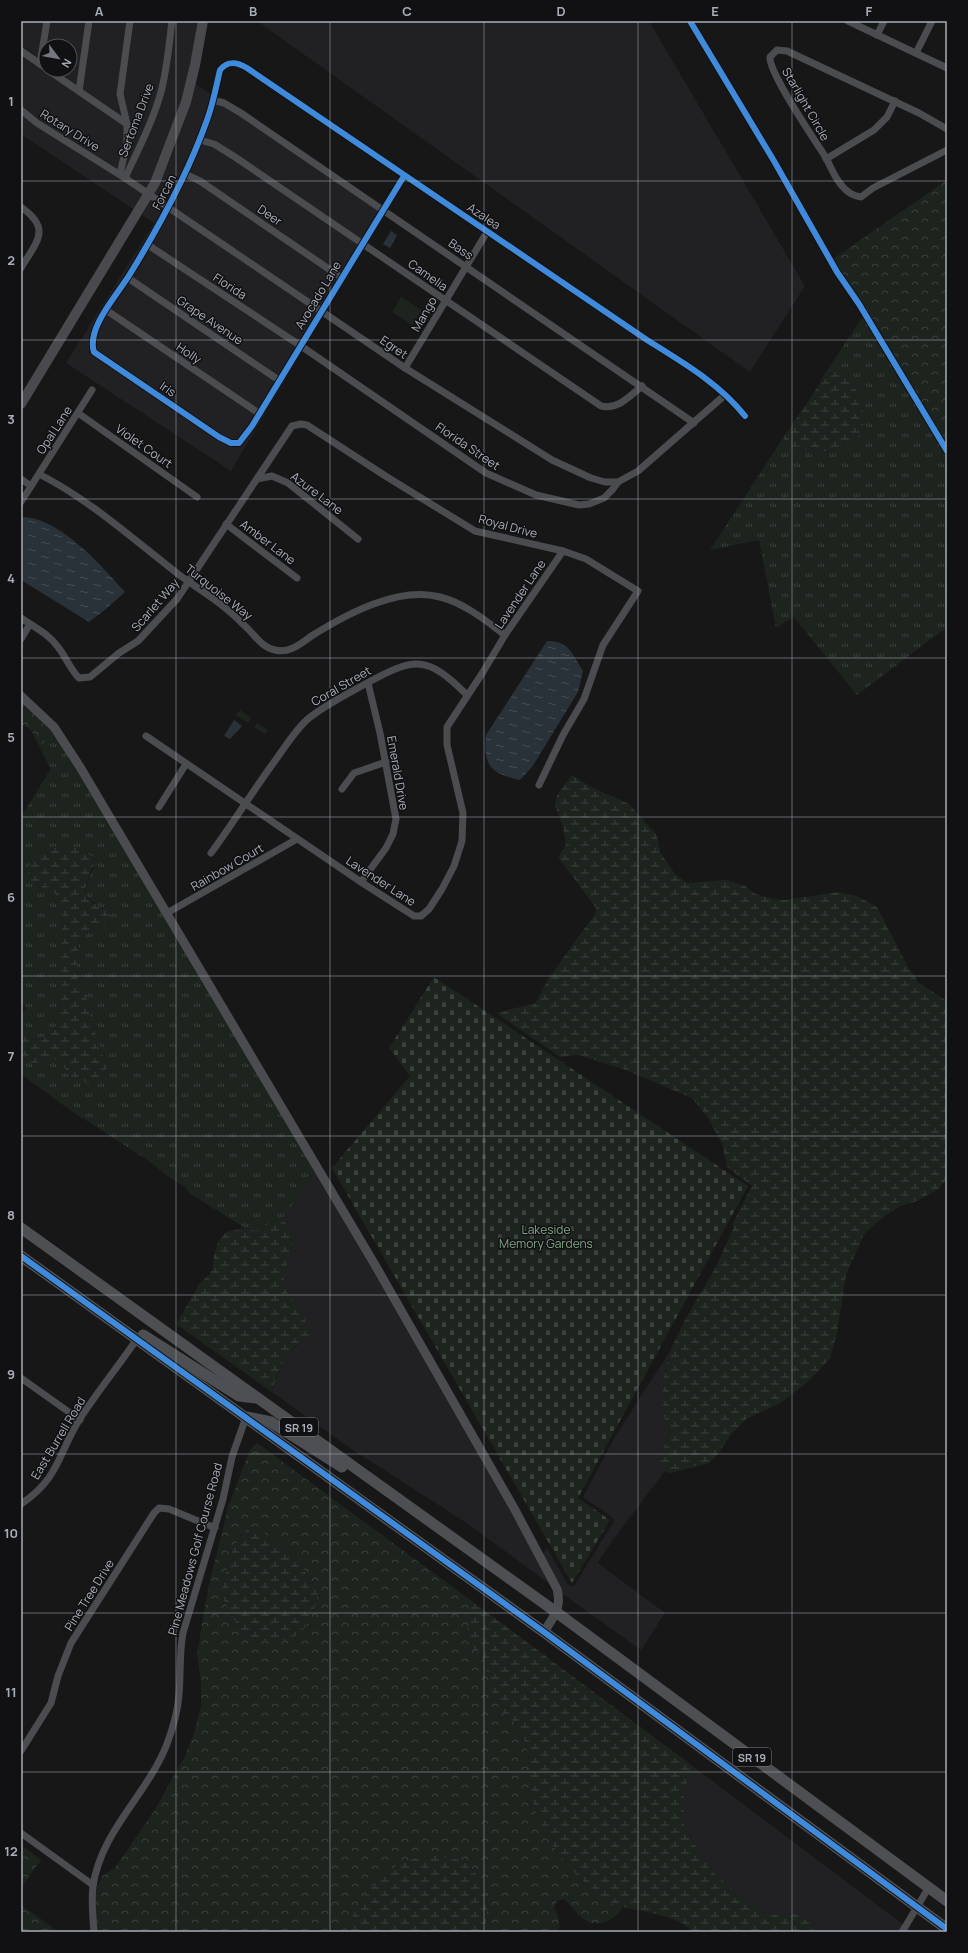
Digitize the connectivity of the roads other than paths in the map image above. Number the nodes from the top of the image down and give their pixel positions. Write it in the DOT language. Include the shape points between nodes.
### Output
graph roads {
  1 [pos="47,21"];
  2 [pos="89,21"];
  3 [pos="130,21"];
  4 [pos="172,21"];
  5 [pos="203,21"];
  6 [pos="848,21"];
  7 [pos="884,21"];
  8 [pos="932,21"];
  9 [pos="877,35"];
  10 [pos="46,38"];
  11 [pos="21,51"];
  12 [pos="916,54"];
  13 [pos="38,63"];
  14 [pos="228,63"];
  15 [pos="947,68"];
  16 [pos="60,78"];
  17 [pos="79,91"];
  18 [pos="213,100"];
  19 [pos="895,101"];
  20 [pos="21,110"];
  21 [pos="127,124"];
  22 [pos="947,129"];
  23 [pos="200,140"];
  24 [pos="947,150"];
  25 [pos="826,158"];
  26 [pos="185,174"];
  27 [pos="122,176"];
  28 [pos="404,176"];
  29 [pos="149,194"];
  30 [pos="21,206"];
  31 [pos="169,207"];
  32 [pos="384,210"];
  33 [pos="487,232"];
  34 [pos="363,243"];
  35 [pos="148,245"];
  36 [pos="466,266"];
  37 [pos="21,268"];
  38 [pos="128,278"];
  39 [pos="342,278"];
  40 [pos="444,300"];
  41 [pos="106,310"];
  42 [pos="321,311"];
  43 [pos="99,323"];
  44 [pos="301,346"];
  45 [pos="405,368"];
  46 [pos="280,381"];
  47 [pos="642,386"];
  48 [pos="92,390"];
  49 [pos="725,395"];
  50 [pos="21,404"];
  51 [pos="78,413"];
  52 [pos="260,414"];
  53 [pos="745,416"];
  54 [pos="694,423"];
  55 [pos="252,426"];
  56 [pos="39,474"];
  57 [pos="257,478"];
  58 [pos="21,479"];
  59 [pos="618,482"];
  60 [pos="31,486"];
  61 [pos="198,497"];
  62 [pos="21,502"];
  63 [pos="226,524"];
  64 [pos="358,539"];
  65 [pos="563,551"];
  66 [pos="297,578"];
  67 [pos="190,582"];
  68 [pos="21,618"];
  69 [pos="30,624"];
  70 [pos="505,635"];
  71 [pos="21,638"];
  72 [pos="368,683"];
  73 [pos="468,695"];
  74 [pos="21,696"];
  75 [pos="146,736"];
  76 [pos="386,762"];
  77 [pos="186,764"];
  78 [pos="539,785"];
  79 [pos="342,789"];
  80 [pos="246,803"];
  81 [pos="159,807"];
  82 [pos="297,839"];
  83 [pos="211,853"];
  84 [pos="361,882"];
  85 [pos="167,913"];
  86 [pos="21,1228"];
  87 [pos="21,1256"];
  88 [pos="91,1306"];
  89 [pos="137,1339"];
  90 [pos="21,1378"];
  91 [pos="259,1399"];
  92 [pos="246,1417"];
  93 [pos="80,1420"];
  94 [pos="369,1478"];
  95 [pos="21,1504"];
  96 [pos="215,1528"];
  97 [pos="556,1612"];
  98 [pos="544,1632"];
  99 [pos="21,1751"];
  100 [pos="21,1833"];
  101 [pos="93,1885"];
  102 [pos="929,1887"];
  103 [pos="947,1901"];
  104 [pos="916,1906"];
  105 [pos="947,1929"];
  106 [pos="94,1932"];
  107 [pos="902,1932"];
  1 -- 10 [label="street"];
  2 -- 17 [label="street"];
  3 -- 21 [label="street" via="120,94"];
  4 -- 27 [label="street, Sertoma Drive" via="161,92 146,132"];
  5 -- 29 [label="main road" via="186,102 168,153"];
  6 -- 9 [label="street"];
  7 -- 9 [label="street"];
  8 -- 12 [label="street"];
  9 -- 12 [label="street"];
  11 -- 13 [label="street"];
  12 -- 15 [label="street"];
  14 -- 18 [label="street, Forcan" via="220,70"];
  14 -- 28 [label="street, Azalea" via="241,64"];
  16 -- 17 [label="street"];
  17 -- 21 [label="street"];
  18 -- 23 [label="street, Forcan"];
  18 -- 32 [label="street, Bass" via="241,113"];
  19 -- 22 [label="street, Starlight Circle"];
  19 -- 25 [label="street" via="887,116 874,130"];
  19 -- 25 [label="street, Starlight Circle" via="787,51 773,52 770,61 775,74"];
  20 -- 27 [label="street, Rotary Drive" via="37,123"];
  21 -- 27 [label="street"];
  23 -- 26 [label="street, Forcan"];
  23 -- 34 [label="street, Camelia" via="214,144"];
  24 -- 25 [label="street, Starlight Circle" via="873,188 861,197 850,194 843,187"];
  26 -- 31 [label="street, Forcan"];
  26 -- 39 [label="street, Deer" via="200,181"];
  27 -- 29 [label="street, Rotary Drive"];
  28 -- 32 [label="street, Avocado Lane"];
  28 -- 33 [label="street, Azalea"];
  29 -- 31 [label="street, Rotary Drive"];
  29 -- 50 [label="main road"];
  30 -- 37 [label="street" via="34,216 40,228 37,242"];
  31 -- 35 [label="street, Forcan"];
  31 -- 42 [label="street, Egret"];
  32 -- 34 [label="street, Avocado Lane"];
  32 -- 36 [label="street, Bass"];
  33 -- 36 [label="street, Mango"];
  33 -- 49 [label="street, Azalea" via="688,366"];
  34 -- 39 [label="street, Avocado Lane"];
  34 -- 40 [label="street, Camelia"];
  35 -- 38 [label="street, Forcan"];
  35 -- 44 [label="street, Florida"];
  36 -- 40 [label="street, Mango"];
  36 -- 47 [label="street, Bass"];
  38 -- 41 [label="street, Forcan"];
  38 -- 46 [label="street, Grape Avenue"];
  39 -- 42 [label="street, Avocado Lane"];
  40 -- 45 [label="street, Mango"];
  40 -- 47 [label="street, Camelia" via="601,406 607,408 619,404"];
  41 -- 43 [label="street, Forcan"];
  41 -- 52 [label="street, Holly"];
  42 -- 44 [label="street, Avocado Lane"];
  42 -- 45 [label="street, Egret"];
  43 -- 55 [label="street, Iris" via="92,340 97,355 231,443 242,441"];
  44 -- 46 [label="street, Avocado Lane"];
  44 -- 59 [label="street, Florida Street" via="486,473 524,491 589,504 604,498"];
  45 -- 59 [label="street, Egret" via="552,460 591,478"];
  46 -- 52 [label="street, Avocado Lane"];
  47 -- 54 [label="street, Bass"];
  48 -- 51 [label="street, Opal Lane"];
  49 -- 53 [label="street, Azalea"];
  49 -- 54 [label="street, Florida Street"];
  51 -- 56 [label="street, Opal Lane"];
  51 -- 61 [label="street, Violet Court"];
  52 -- 55 [label="street, Avocado Lane"];
  54 -- 59 [label="street, Florida Street" via="638,471"];
  56 -- 60 [label="street, Opal Lane"];
  56 -- 67 [label="street, Turquoise Way" via="60,484 90,505"];
  57 -- 63 [label="street, Royal Drive"];
  57 -- 64 [label="street, Azure Lane" via="272,476 288,483"];
  57 -- 65 [label="street, Royal Drive" via="292,426 301,424 314,428 475,531"];
  58 -- 60 [label="street"];
  60 -- 62 [label="street, Opal Lane"];
  63 -- 66 [label="street, Amber Lane"];
  63 -- 67 [label="street, Scarlet Way"];
  65 -- 70 [label="street, Lavender Lane"];
  65 -- 78 [label="street, Royal Drive" via="586,559 638,591 603,645 584,699"];
  67 -- 69 [label="street, Scarlet Way" via="145,636 90,677 81,679 74,673 52,640"];
  67 -- 70 [label="street, Turquoise Way" via="238,619 264,645 277,651 292,649 321,630 370,606 418,594 450,600 468,609"];
  68 -- 69 [label="street"];
  69 -- 71 [label="street"];
  70 -- 73 [label="street, Lavender Lane"];
  72 -- 73 [label="street, Coral Street" via="416,663 434,668 446,675"];
  72 -- 76 [label="street, Emerald Drive"];
  72 -- 80 [label="street, Coral Street" via="325,706 309,718 283,749"];
  73 -- 84 [label="street, Lavender Lane" via="446,731 464,828 458,857 442,889 426,913 414,916"];
  74 -- 85 [label="street" via="63,739"];
  75 -- 77 [label="street, Lavender Lane"];
  76 -- 79 [label="street" via="354,773"];
  76 -- 84 [label="street, Emerald Drive" via="395,826 386,848"];
  77 -- 80 [label="street, Lavender Lane"];
  77 -- 81 [label="street"];
  80 -- 82 [label="street, Lavender Lane"];
  80 -- 83 [label="street, Coral Street"];
  82 -- 84 [label="street, Lavender Lane"];
  82 -- 85 [label="street, Rainbow Court"];
  85 -- 97 [label="street" via="375,1265 515,1510 557,1589 560,1600"];
  86 -- 91 [label="main road, SR 19"];
  87 -- 88 [label="main road, SR 19"];
  88 -- 89 [label="main road, SR 19"];
  88 -- 91 [label="main road" via="108,1311 239,1396"];
  89 -- 92 [label="main road, SR 19"];
  89 -- 93 [label="street, East Burrell Road"];
  90 -- 93 [label="street"];
  91 -- 94 [label="main road, SR 19"];
  92 -- 94 [label="main road" via="271,1422 355,1475"];
  92 -- 96 [label="street, Pine Meadows Golf Course Road" via="232,1457"];
  92 -- 98 [label="main road, SR 19"];
  93 -- 95 [label="street, East Burrell Road" via="49,1480"];
  94 -- 97 [label="main road, SR 19"];
  96 -- 99 [label="street, Pine Tree Drive" via="169,1509 159,1508 154,1513 71,1643 51,1703"];
  96 -- 101 [label="street, Pine Meadows Golf Course Road" via="180,1646 179,1695 174,1723 158,1765 109,1840 101,1856"];
  97 -- 98 [label="street"];
  97 -- 102 [label="main road, SR 19"];
  98 -- 104 [label="main road, SR 19"];
  100 -- 101 [label="street"];
  101 -- 106 [label="street, Pine Meadows Golf Course Road"];
  102 -- 103 [label="main road, SR 19"];
  102 -- 104 [label="street"];
  104 -- 105 [label="main road, SR 19"];
  104 -- 107 [label="street"];
}
